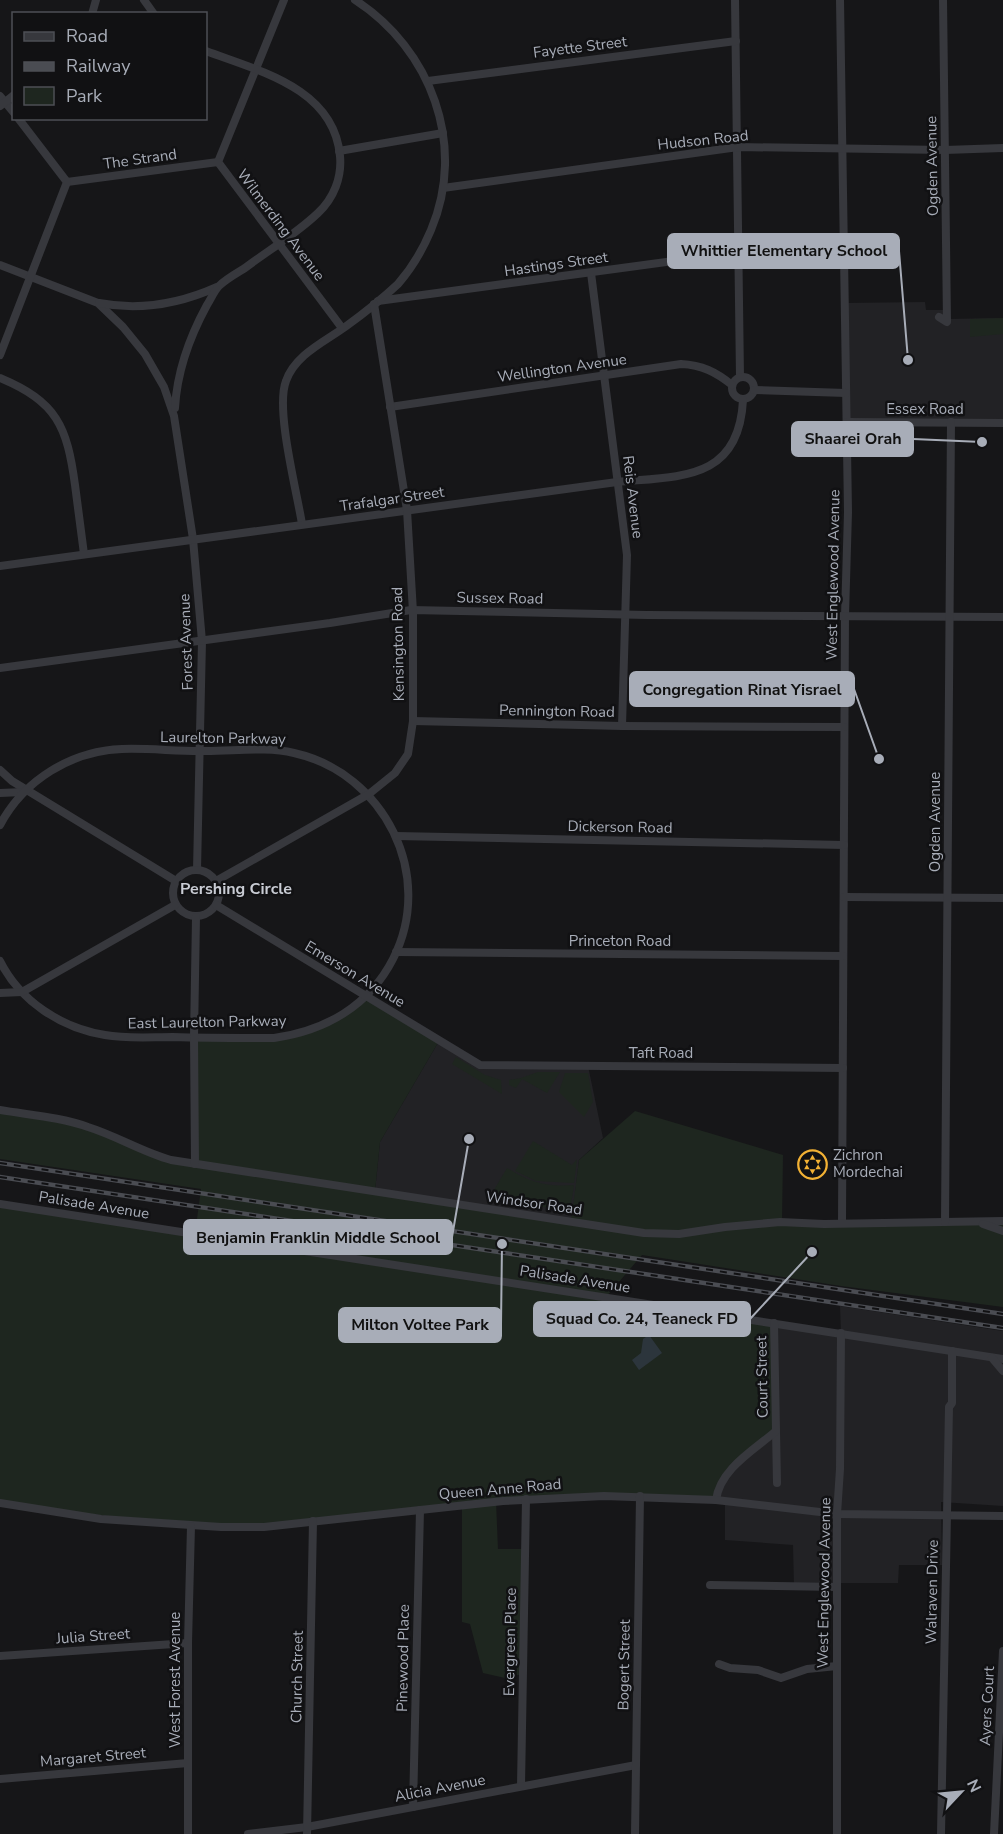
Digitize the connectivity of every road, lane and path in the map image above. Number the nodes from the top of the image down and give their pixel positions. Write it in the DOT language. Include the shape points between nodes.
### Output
graph roads {
  1 [pos="284,0"];
  2 [pos="355,0"];
  3 [pos="735,0"];
  4 [pos="840,0"];
  5 [pos="943,0"];
  6 [pos="736,41"];
  7 [pos="207,51"];
  8 [pos="256,70"];
  9 [pos="428,81"];
  10 [pos="20,120"];
  11 [pos="443,133"];
  12 [pos="738,147"];
  13 [pos="1003,148"];
  14 [pos="842,149"];
  15 [pos="945,150"];
  16 [pos="339,151"];
  17 [pos="218,162"];
  18 [pos="67,182"];
  19 [pos="443,188"];
  20 [pos="279,244"];
  21 [pos="740,252"];
  22 [pos="0,265"];
  23 [pos="591,273"];
  24 [pos="30,277"];
  25 [pos="217,287"];
  26 [pos="98,303"];
  27 [pos="375,303"];
  28 [pos="939,317"];
  29 [pos="342,328"];
  30 [pos="0,355"];
  31 [pos="604,375"];
  32 [pos="740,377"];
  33 [pos="0,378"];
  34 [pos="732,385"];
  35 [pos="754,390"];
  36 [pos="846,393"];
  37 [pos="743,400"];
  38 [pos="390,407"];
  39 [pos="174,416"];
  40 [pos="847,422"];
  41 [pos="951,422"];
  42 [pos="1003,423"];
  43 [pos="617,482"];
  44 [pos="407,510"];
  45 [pos="302,524"];
  46 [pos="193,539"];
  47 [pos="84,554"];
  48 [pos="0,566"];
  49 [pos="413,610"];
  50 [pos="625,614"];
  51 [pos="845,616"];
  52 [pos="950,616"];
  53 [pos="1003,617"];
  54 [pos="202,641"];
  55 [pos="0,668"];
  56 [pos="413,721"];
  57 [pos="622,726"];
  58 [pos="844,727"];
  59 [pos="200,751"];
  60 [pos="0,770"];
  61 [pos="24,791"];
  62 [pos="0,793"];
  63 [pos="369,794"];
  64 [pos="0,825"];
  65 [pos="396,836"];
  66 [pos="844,845"];
  67 [pos="197,870"];
  68 [pos="176,881"];
  69 [pos="216,882"];
  70 [pos="844,897"];
  71 [pos="948,898"];
  72 [pos="1003,898"];
  73 [pos="175,905"];
  74 [pos="216,905"];
  75 [pos="196,917"];
  76 [pos="396,952"];
  77 [pos="843,956"];
  78 [pos="0,961"];
  79 [pos="22,992"];
  80 [pos="0,993"];
  81 [pos="366,996"];
  82 [pos="194,1037"];
  83 [pos="480,1065"];
  84 [pos="843,1068"];
  85 [pos="0,1110"];
  86 [pos="195,1164"];
  87 [pos="0,1204"];
  88 [pos="1003,1221"];
  89 [pos="945,1222"];
  90 [pos="976,1222"];
  91 [pos="842,1223"];
  92 [pos="1003,1230"];
  93 [pos="774,1323"];
  94 [pos="841,1333"];
  95 [pos="952,1351"];
  96 [pos="991,1357"];
  97 [pos="1003,1359"];
  98 [pos="1003,1371"];
  99 [pos="776,1431"];
  100 [pos="777,1483"];
  101 [pos="640,1496"];
  102 [pos="526,1499"];
  103 [pos="716,1500"];
  104 [pos="0,1503"];
  105 [pos="420,1510"];
  106 [pos="837,1514"];
  107 [pos="947,1516"];
  108 [pos="1003,1516"];
  109 [pos="313,1521"];
  110 [pos="191,1526"];
  111 [pos="710,1585"];
  112 [pos="837,1587"];
  113 [pos="188,1643"];
  114 [pos="1003,1652"];
  115 [pos="0,1656"];
  116 [pos="719,1664"];
  117 [pos="837,1666"];
  118 [pos="188,1762"];
  119 [pos="636,1765"];
  120 [pos="0,1779"];
  121 [pos="521,1786"];
  122 [pos="413,1807"];
  123 [pos="307,1830"];
  124 [pos="188,1834"];
  125 [pos="248,1834"];
  126 [pos="635,1834"];
  127 [pos="837,1834"];
  128 [pos="941,1834"];
  129 [pos="994,1834"];
  1 -- 8 [label="street, Wilmerding Avenue"];
  2 -- 9 [label="street" via="395,32"];
  3 -- 6 [label="street"];
  4 -- 14 [label="street, West Englewood Avenue"];
  5 -- 15 [label="street, Ogden Avenue"];
  6 -- 9 [label="street, Fayette Street"];
  6 -- 12 [label="street"];
  7 -- 8 [label="street"];
  8 -- 16 [label="street" via="296,88 318,105 332,126"];
  8 -- 17 [label="street, Wilmerding Avenue"];
  9 -- 11 [label="street"];
  10 -- 18 [label="street"];
  11 -- 16 [label="street"];
  11 -- 19 [label="street"];
  12 -- 14 [label="street, Hudson Road"];
  12 -- 19 [label="street, Hudson Road"];
  12 -- 21 [label="street"];
  13 -- 15 [label="street, Hudson Road"];
  14 -- 15 [label="street, Hudson Road"];
  14 -- 36 [label="street, West Englewood Avenue"];
  15 -- 28 [label="street, Ogden Avenue" via="947,322"];
  16 -- 20 [label="street" via="339,172 332,195 317,214"];
  17 -- 18 [label="street, The Strand"];
  17 -- 20 [label="street, Wilmerding Avenue"];
  18 -- 24 [label="street"];
  19 -- 27 [label="street" via="434,223 419,255 397,284"];
  20 -- 25 [label="street"];
  20 -- 29 [label="street, Wilmerding Avenue"];
  21 -- 23 [label="street, Hastings Street"];
  21 -- 32 [label="street"];
  22 -- 24 [label="street"];
  23 -- 27 [label="street, Hastings Street"];
  23 -- 31 [label="street, Reis Avenue"];
  24 -- 26 [label="street"];
  24 -- 30 [label="street"];
  25 -- 26 [label="street" via="157,306"];
  25 -- 39 [label="street" via="189,341 178,380"];
  26 -- 39 [label="street" via="145,354 164,387"];
  27 -- 29 [label="street"];
  27 -- 38 [label="street, Kensington Road"];
  29 -- 45 [label="street" via="297,362 283,392"];
  31 -- 34 [label="street, Wellington Avenue" via="681,364 713,371"];
  31 -- 38 [label="street, Wellington Avenue"];
  31 -- 43 [label="street, Reis Avenue"];
  32 -- 34 [label="street"];
  32 -- 35 [label="street" via="750,380"];
  33 -- 47 [label="street" via="34,395 62,428 71,452"];
  34 -- 37 [label="street" via="734,396"];
  35 -- 36 [label="street"];
  35 -- 37 [label="street"];
  36 -- 40 [label="street, West Englewood Avenue"];
  37 -- 43 [label="street, Trafalgar Street" via="732,444 707,468 686,476"];
  38 -- 44 [label="street, Kensington Road"];
  39 -- 46 [label="street, Forest Avenue"];
  40 -- 41 [label="street, Essex Road"];
  40 -- 51 [label="street, West Englewood Avenue"];
  41 -- 42 [label="street, Essex Road"];
  41 -- 52 [label="street, Ogden Avenue"];
  43 -- 44 [label="street, Trafalgar Street"];
  43 -- 50 [label="street, Reis Avenue" via="627,555"];
  44 -- 45 [label="street, Trafalgar Street"];
  44 -- 49 [label="street, Kensington Road"];
  45 -- 46 [label="street, Trafalgar Street"];
  46 -- 47 [label="street, Trafalgar Street"];
  46 -- 54 [label="street, Forest Avenue"];
  47 -- 48 [label="street, Trafalgar Street"];
  49 -- 50 [label="street, Sussex Road"];
  49 -- 54 [label="street, Sussex Road"];
  49 -- 56 [label="street, Kensington Road"];
  50 -- 51 [label="street, Sussex Road"];
  50 -- 57 [label="street, Reis Avenue"];
  51 -- 52 [label="street, Sussex Road"];
  51 -- 58 [label="street, West Englewood Avenue"];
  52 -- 53 [label="street, Sussex Road"];
  52 -- 71 [label="street, Ogden Avenue"];
  54 -- 55 [label="street, Sussex Road"];
  54 -- 59 [label="street, Forest Avenue"];
  56 -- 57 [label="street, Pennington Road"];
  56 -- 63 [label="street, Kensington Road" via="408,754 395,772"];
  57 -- 58 [label="street, Pennington Road"];
  58 -- 66 [label="street, West Englewood Avenue"];
  59 -- 61 [label="street, Laurelton Parkway" via="123,749 88,754 58,766"];
  59 -- 63 [label="street, Laurelton Parkway" via="294,753 327,764"];
  59 -- 67 [label="street, Forest Avenue"];
  60 -- 61 [label="street"];
  61 -- 62 [label="street"];
  61 -- 64 [label="street, Laurelton Parkway"];
  61 -- 68 [label="street"];
  63 -- 65 [label="street, Laurelton Parkway"];
  63 -- 69 [label="street, Kensington Road"];
  65 -- 66 [label="street, Dickerson Road"];
  65 -- 76 [label="street, East Laurelton Parkway" via="409,888 406,922"];
  66 -- 70 [label="street, West Englewood Avenue"];
  67 -- 68 [label="street" via="184,873"];
  67 -- 69 [label="street" via="207,872"];
  68 -- 73 [label="street" via="172,894"];
  69 -- 74 [label="street"];
  70 -- 71 [label="street"];
  70 -- 77 [label="street, West Englewood Avenue"];
  71 -- 72 [label="street"];
  71 -- 89 [label="street, Ogden Avenue"];
  73 -- 75 [label="street"];
  73 -- 79 [label="street"];
  74 -- 75 [label="street"];
  74 -- 81 [label="street, Emerson Avenue"];
  75 -- 82 [label="street"];
  76 -- 77 [label="street, Princeton Road"];
  76 -- 81 [label="street, East Laurelton Parkway"];
  77 -- 84 [label="street, West Englewood Avenue"];
  78 -- 79 [label="street, East Laurelton Parkway"];
  79 -- 80 [label="street"];
  79 -- 82 [label="street, East Laurelton Parkway" via="60,1020 90,1032 119,1037"];
  81 -- 82 [label="street, East Laurelton Parkway" via="336,1019 291,1036"];
  81 -- 83 [label="street, Emerson Avenue"];
  82 -- 86 [label="street"];
  83 -- 84 [label="street, Taft Road"];
  84 -- 91 [label="street, West Englewood Avenue"];
  85 -- 86 [label="street, Windsor Road" via="87,1126 153,1155"];
  86 -- 91 [label="street, Windsor Road" via="644,1233 679,1233 756,1223"];
  87 -- 93 [label="street, Palisade Avenue"];
  88 -- 90 [label="street, Windsor Road"];
  89 -- 90 [label="street, Windsor Road"];
  89 -- 91 [label="street, Windsor Road"];
  90 -- 92 [label="street"];
  93 -- 94 [label="street, Palisade Avenue"];
  93 -- 99 [label="street, Court Street"];
  94 -- 95 [label="street, Palisade Avenue"];
  94 -- 106 [label="street, West Englewood Avenue"];
  95 -- 96 [label="street, Palisade Avenue"];
  95 -- 107 [label="street, Walraven Drive"];
  96 -- 97 [label="street, Palisade Avenue"];
  96 -- 98 [label="street"];
  99 -- 100 [label="street, Court Street"];
  99 -- 103 [label="street, Court Street" via="725,1476"];
  101 -- 102 [label="street, Queen Anne Road"];
  101 -- 103 [label="street, Queen Anne Road"];
  101 -- 119 [label="street, Bogert Street"];
  102 -- 105 [label="street, Queen Anne Road"];
  102 -- 121 [label="street, Evergreen Place"];
  103 -- 106 [label="street, Queen Anne Road"];
  104 -- 110 [label="street, Queen Anne Road" via="101,1519"];
  105 -- 109 [label="street, Queen Anne Road"];
  105 -- 122 [label="street, Pinewood Place"];
  106 -- 107 [label="street, Queen Anne Road"];
  106 -- 112 [label="street, West Englewood Avenue"];
  107 -- 108 [label="street, Queen Anne Road"];
  107 -- 128 [label="street, Walraven Drive"];
  109 -- 110 [label="street, Queen Anne Road" via="264,1527"];
  109 -- 123 [label="street, Church Street"];
  110 -- 113 [label="street, West Forest Avenue"];
  111 -- 112 [label="street"];
  112 -- 117 [label="street, West Englewood Avenue"];
  113 -- 115 [label="street, Julia Street"];
  113 -- 118 [label="street, West Forest Avenue"];
  114 -- 129 [label="street, Ayers Court"];
  116 -- 117 [label="street" via="781,1678 807,1669"];
  117 -- 127 [label="street, West Englewood Avenue"];
  118 -- 120 [label="street, Margaret Street"];
  118 -- 124 [label="street, West Forest Avenue"];
  119 -- 121 [label="street, Alicia Avenue"];
  119 -- 126 [label="street, Bogert Street"];
  121 -- 122 [label="street, Alicia Avenue"];
  122 -- 123 [label="street, Alicia Avenue"];
  123 -- 125 [label="street, Alicia Avenue"];
}
